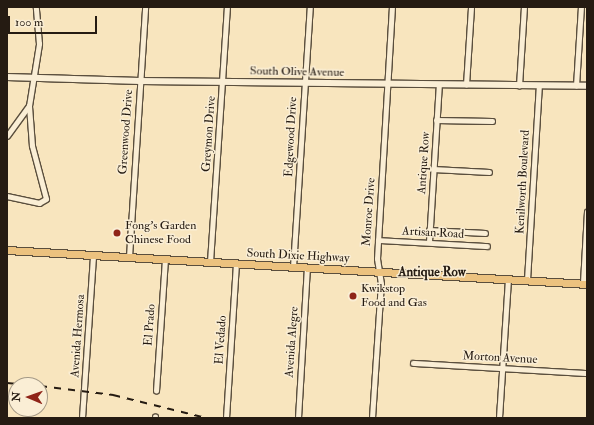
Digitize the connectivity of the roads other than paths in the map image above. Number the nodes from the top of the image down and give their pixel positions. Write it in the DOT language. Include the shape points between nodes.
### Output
graph roads {
  1 [pos="36,7"];
  2 [pos="145,7"];
  3 [pos="227,7"];
  4 [pos="310,7"];
  5 [pos="392,7"];
  6 [pos="471,7"];
  7 [pos="524,7"];
  8 [pos="581,7"];
  9 [pos="7,77"];
  10 [pos="34,78"];
  11 [pos="140,81"];
  12 [pos="222,82"];
  13 [pos="305,83"];
  14 [pos="387,84"];
  15 [pos="439,85"];
  16 [pos="466,85"];
  17 [pos="519,86"];
  18 [pos="539,86"];
  19 [pos="576,86"];
  20 [pos="587,86"];
  21 [pos="29,106"];
  22 [pos="436,120"];
  23 [pos="492,121"];
  24 [pos="7,136"];
  25 [pos="433,168"];
  26 [pos="489,172"];
  27 [pos="7,196"];
  28 [pos="587,212"];
  29 [pos="429,230"];
  30 [pos="485,233"];
  31 [pos="378,240"];
  32 [pos="429,242"];
  33 [pos="486,246"];
  34 [pos="7,250"];
  35 [pos="93,255"];
  36 [pos="129,257"];
  37 [pos="165,260"];
  38 [pos="210,262"];
  39 [pos="236,264"];
  40 [pos="293,267"];
  41 [pos="307,268"];
  42 [pos="379,272"];
  43 [pos="508,279"];
  44 [pos="527,280"];
  45 [pos="585,284"];
  46 [pos="413,363"];
  47 [pos="502,368"];
  48 [pos="587,373"];
  49 [pos="156,391"];
  50 [pos="82,418"];
  51 [pos="226,418"];
  52 [pos="298,418"];
  53 [pos="372,418"];
  54 [pos="499,418"];
  1 -- 10 [label="street" via="39,44"];
  2 -- 11 [label="street, Greenwood Drive"];
  3 -- 12 [label="street, Greymon Drive"];
  4 -- 13 [label="street, Edgewood Drive"];
  5 -- 14 [label="street, Monroe Drive"];
  6 -- 16 [label="street"];
  7 -- 17 [label="street"];
  8 -- 19 [label="street"];
  9 -- 10 [label="street, South Olive Avenue"];
  10 -- 11 [label="street, South Olive Avenue"];
  10 -- 21 [label="street"];
  11 -- 12 [label="street, South Olive Avenue"];
  11 -- 36 [label="street, Greenwood Drive"];
  12 -- 13 [label="street, South Olive Avenue"];
  12 -- 38 [label="street, Greymon Drive"];
  13 -- 14 [label="street, South Olive Avenue"];
  13 -- 40 [label="street, Edgewood Drive"];
  14 -- 15 [label="street, South Olive Avenue"];
  14 -- 31 [label="street, Monroe Drive"];
  15 -- 16 [label="street, South Olive Avenue"];
  15 -- 22 [label="street, Antique Row"];
  16 -- 17 [label="street, South Olive Avenue"];
  17 -- 18 [label="street, South Olive Avenue"];
  18 -- 19 [label="street, South Olive Avenue"];
  18 -- 44 [label="street, Kenilworth Boulevard"];
  19 -- 20 [label="street, South Olive Avenue"];
  21 -- 24 [label="street"];
  21 -- 27 [label="street" via="32,146 46,199 39,203"];
  22 -- 23 [label="street"];
  22 -- 25 [label="street, Antique Row"];
  25 -- 26 [label="street"];
  25 -- 29 [label="street, Antique Row"];
  28 -- 45 [label="street"];
  29 -- 30 [label="street"];
  29 -- 32 [label="street, Antique Row"];
  31 -- 32 [label="street, Artisan Road"];
  31 -- 42 [label="street, Monroe Drive"];
  32 -- 33 [label="street, Artisan Road"];
  34 -- 35 [label="main road, South Dixie Highway"];
  35 -- 36 [label="main road, South Dixie Highway"];
  35 -- 50 [label="street, Avenida Hermosa"];
  36 -- 37 [label="main road, South Dixie Highway"];
  37 -- 38 [label="main road, South Dixie Highway"];
  37 -- 49 [label="street, El Prado"];
  38 -- 39 [label="main road, South Dixie Highway"];
  39 -- 40 [label="main road, South Dixie Highway"];
  39 -- 51 [label="street, El Vedado"];
  40 -- 41 [label="main road, South Dixie Highway"];
  41 -- 42 [label="main road, South Dixie Highway"];
  41 -- 52 [label="street, Avenida Alegre"];
  42 -- 43 [label="main road, South Dixie Highway"];
  42 -- 53 [label="street, Monroe Drive" via="381,284"];
  43 -- 44 [label="main road, South Dixie Highway"];
  43 -- 47 [label="street"];
  44 -- 45 [label="main road, South Dixie Highway"];
  46 -- 47 [label="street, Morton Avenue"];
  47 -- 48 [label="street, Morton Avenue"];
  47 -- 54 [label="street"];
}
